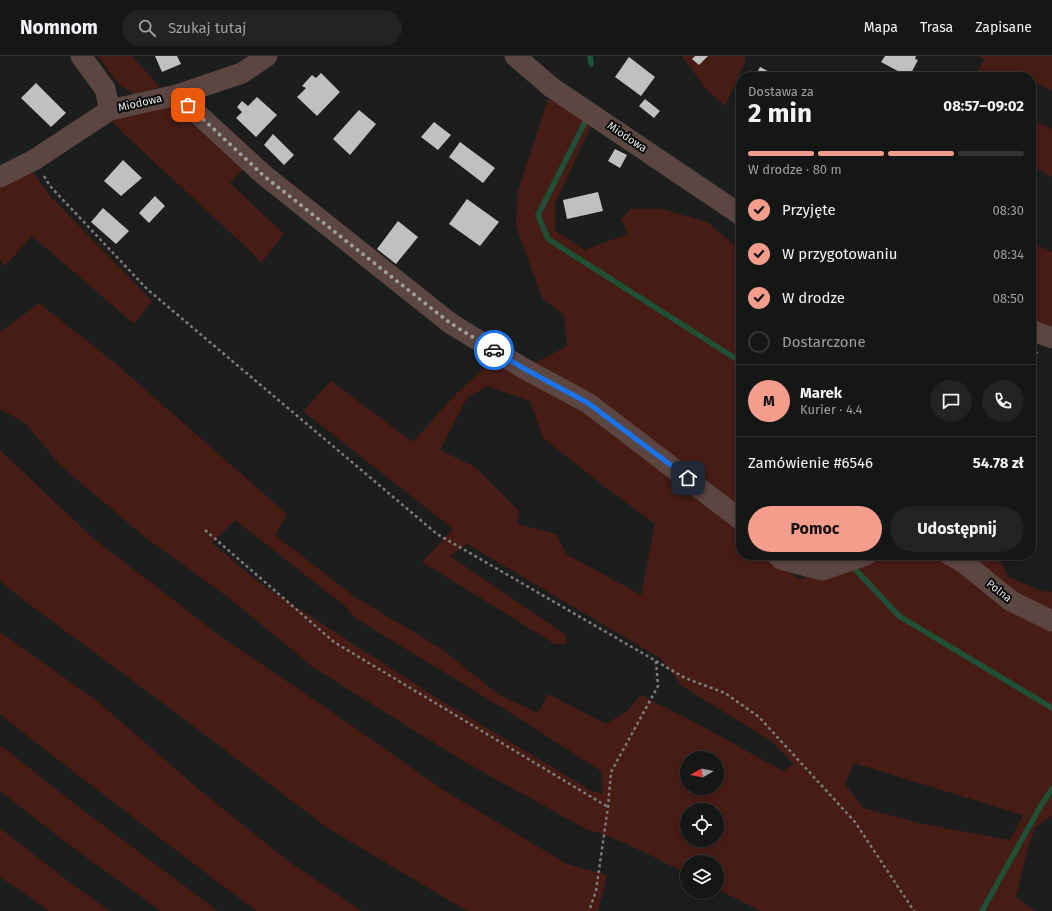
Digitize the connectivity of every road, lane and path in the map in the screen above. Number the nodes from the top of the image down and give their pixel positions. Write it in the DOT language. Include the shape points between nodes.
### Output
graph roads {
  1 [pos="81,56"];
  2 [pos="267,56"];
  3 [pos="515,56"];
  4 [pos="177,95"];
  5 [pos="110,110"];
  6 [pos="34,160"];
  7 [pos="0,178"];
  8 [pos="736,212"];
  9 [pos="1036,332"];
  10 [pos="1052,338"];
  11 [pos="736,516"];
  12 [pos="205,530"];
  13 [pos="785,560"];
  14 [pos="851,560"];
  15 [pos="959,560"];
  16 [pos="1052,621"];
  17 [pos="656,661"];
  18 [pos="608,807"];
  19 [pos="589,911"];
  20 [pos="914,911"];
  1 -- 5 [label="street" via="105,89"];
  2 -- 4 [label="street, Miodowa" via="242,73"];
  3 -- 8 [label="street, Miodowa" via="551,87"];
  4 -- 5 [label="street, Miodowa"];
  4 -- 11 [label="street" via="264,176 450,323 523,368 588,403"];
  5 -- 6 [label="street, Miodowa"];
  6 -- 7 [label="street, Miodowa"];
  6 -- 17 [label="path" via="50,186 147,289 436,534"];
  9 -- 10 [label="street"];
  12 -- 18 [label="path" via="334,642"];
  13 -- 14 [label="street" via="822,570"];
  15 -- 16 [label="street, Polna" via="1011,601"];
  17 -- 18 [label="path" via="658,686 611,772"];
  17 -- 20 [label="path" via="685,678 725,693 759,717 855,822"];
  18 -- 19 [label="path" via="596,891"];
}
